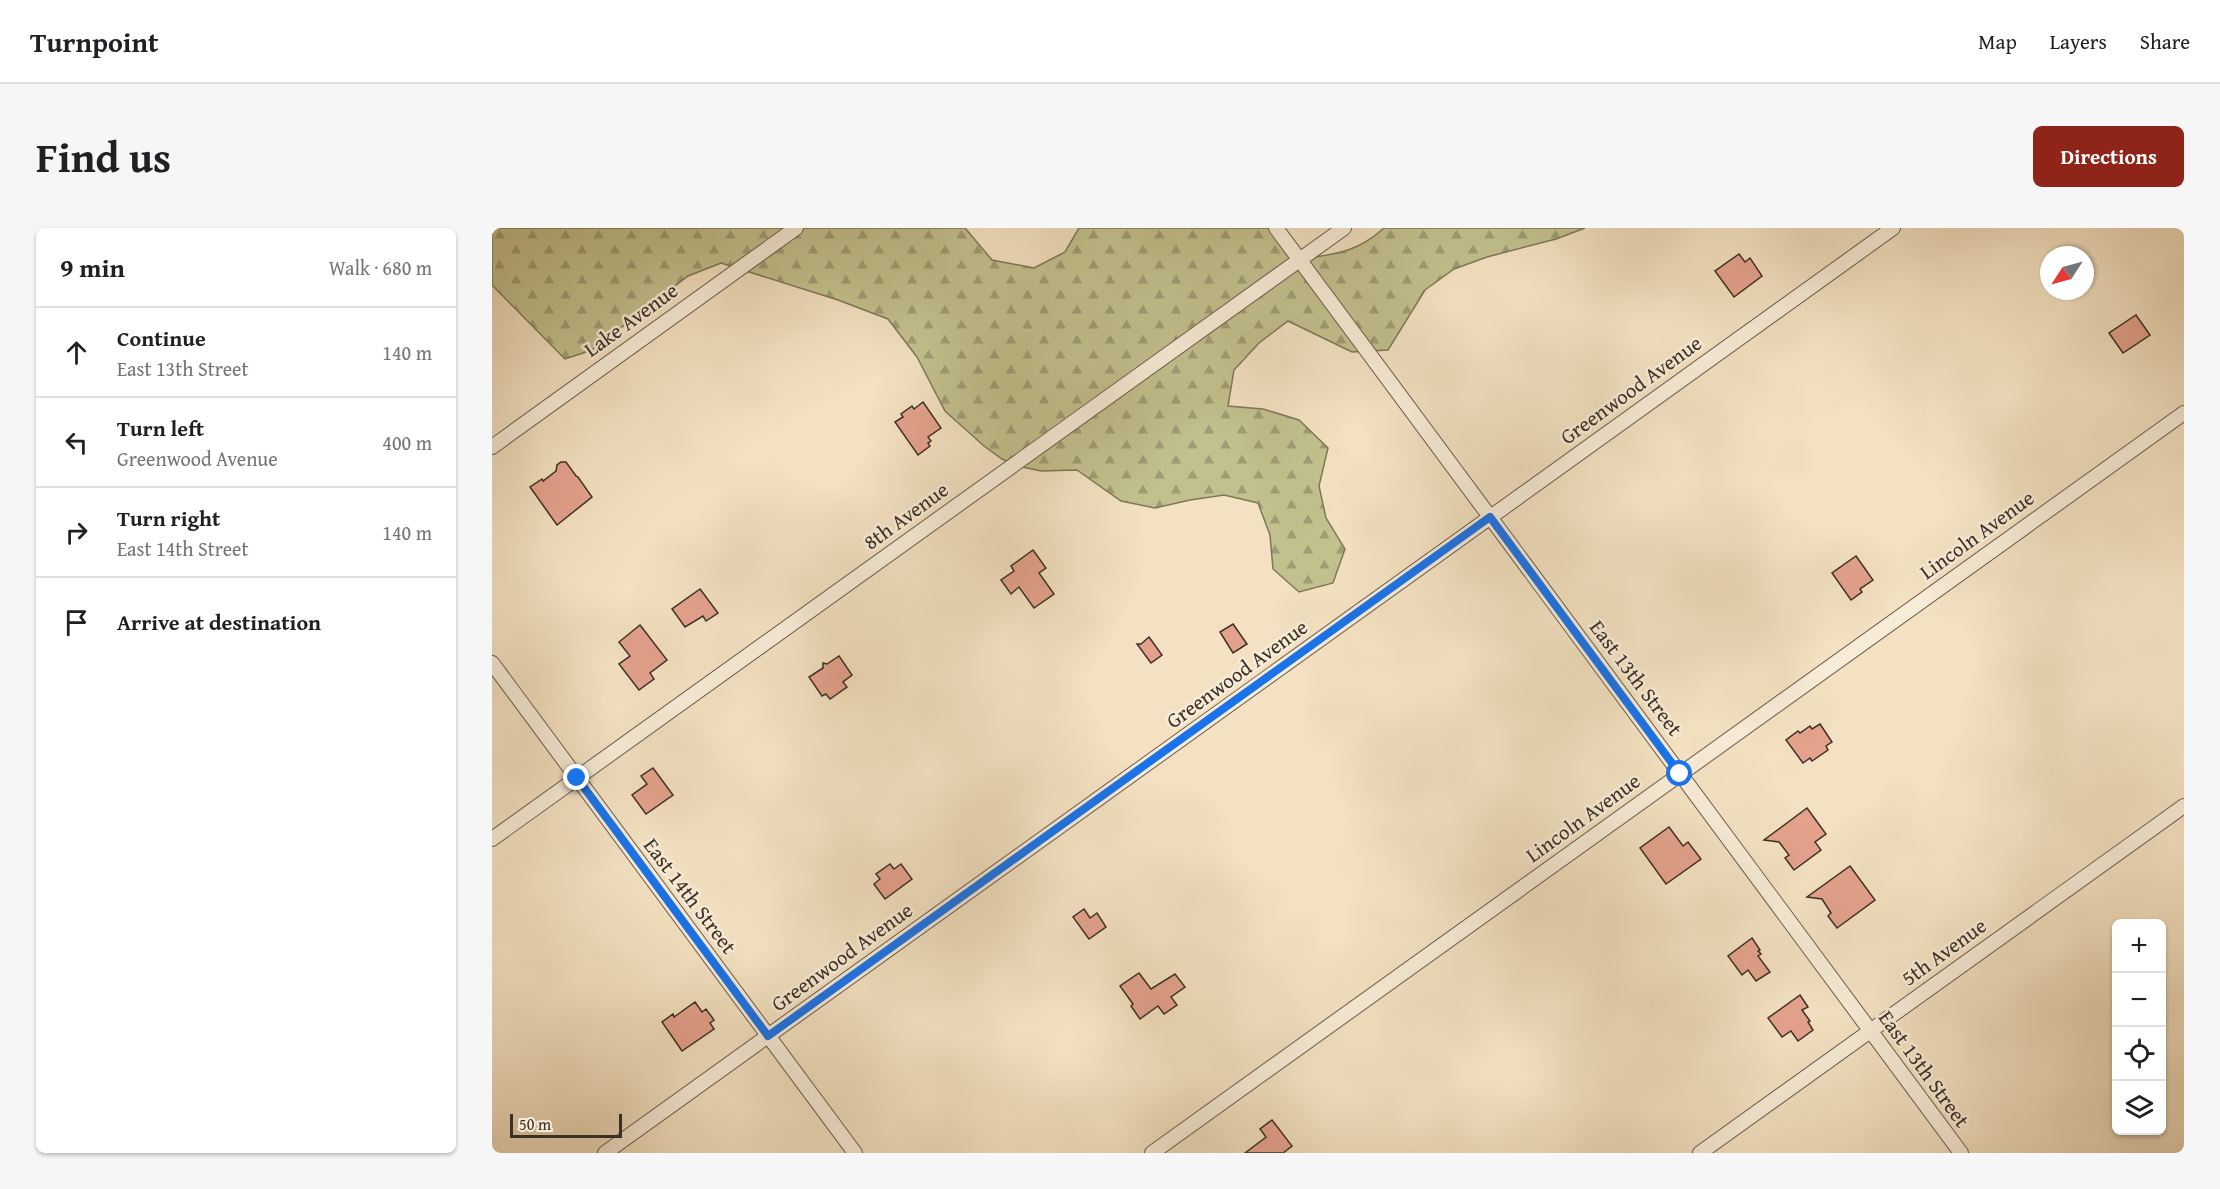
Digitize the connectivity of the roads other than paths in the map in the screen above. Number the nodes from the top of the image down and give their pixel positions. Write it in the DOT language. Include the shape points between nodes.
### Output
graph roads {
  1 [pos="796,228"];
  2 [pos="1276,228"];
  3 [pos="1344,228"];
  4 [pos="1893,228"];
  5 [pos="1299,260"];
  6 [pos="2184,413"];
  7 [pos="492,447"];
  8 [pos="1490,517"];
  9 [pos="492,663"];
  10 [pos="1680,774"];
  11 [pos="577,778"];
  12 [pos="2184,806"];
  13 [pos="492,839"];
  14 [pos="1870,1031"];
  15 [pos="768,1036"];
  16 [pos="605,1153"];
  17 [pos="855,1153"];
  18 [pos="1152,1153"];
  19 [pos="1700,1153"];
  20 [pos="1961,1153"];
  1 -- 7 [label="street, Lake Avenue"];
  2 -- 5 [label="street, East 13th Street"];
  3 -- 5 [label="street, 8th Avenue"];
  4 -- 8 [label="street, Greenwood Avenue"];
  5 -- 8 [label="street, East 13th Street"];
  5 -- 11 [label="street, 8th Avenue"];
  6 -- 10 [label="street, Lincoln Avenue"];
  8 -- 10 [label="street, East 13th Street"];
  8 -- 15 [label="street, Greenwood Avenue"];
  9 -- 11 [label="street, East 14th Street"];
  10 -- 14 [label="street, East 13th Street"];
  10 -- 18 [label="street, Lincoln Avenue"];
  11 -- 13 [label="street, 8th Avenue"];
  11 -- 15 [label="street, East 14th Street"];
  12 -- 14 [label="street, 5th Avenue"];
  14 -- 19 [label="street, 5th Avenue"];
  14 -- 20 [label="street, East 13th Street"];
  15 -- 16 [label="street, Greenwood Avenue"];
  15 -- 17 [label="street, East 14th Street"];
}
